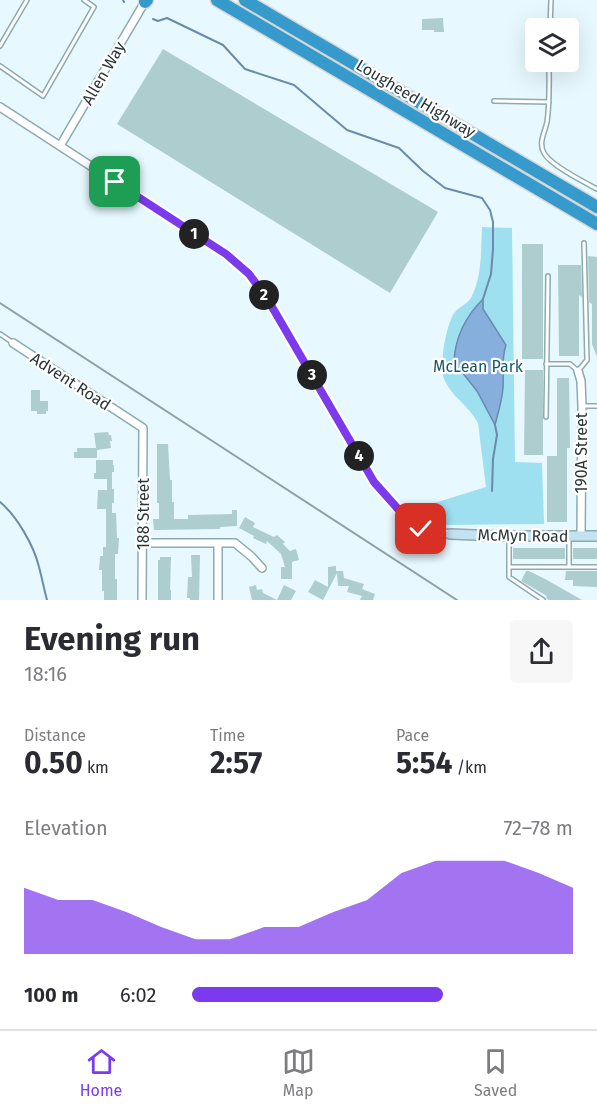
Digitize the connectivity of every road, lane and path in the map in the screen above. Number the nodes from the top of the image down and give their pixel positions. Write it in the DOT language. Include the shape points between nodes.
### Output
graph roads {
  1 [pos="26,0"];
  2 [pos="84,0"];
  3 [pos="146,0"];
  4 [pos="217,0"];
  5 [pos="231,0"];
  6 [pos="245,0"];
  7 [pos="551,0"];
  8 [pos="257,7"];
  9 [pos="550,18"];
  10 [pos="0,46"];
  11 [pos="0,66"];
  12 [pos="549,72"];
  13 [pos="494,101"];
  14 [pos="549,102"];
  15 [pos="0,107"];
  16 [pos="60,146"];
  17 [pos="597,189"];
  18 [pos="597,207"];
  19 [pos="597,224"];
  20 [pos="584,243"];
  21 [pos="548,276"];
  22 [pos="0,334"];
  23 [pos="14,343"];
  24 [pos="546,364"];
  25 [pos="578,371"];
  26 [pos="582,406"];
  27 [pos="597,406"];
  28 [pos="546,417"];
  29 [pos="143,428"];
  30 [pos="450,534"];
  31 [pos="508,536"];
  32 [pos="569,536"];
  33 [pos="581,536"];
  34 [pos="597,536"];
  35 [pos="143,543"];
  36 [pos="219,543"];
  37 [pos="509,567"];
  38 [pos="569,567"];
  39 [pos="597,567"];
  40 [pos="262,568"];
  41 [pos="142,600"];
  42 [pos="218,600"];
  43 [pos="543,600"];
  1 -- 10 [label="lane"];
  2 -- 11 [label="lane" via="94,7 43,96"];
  3 -- 16 [label="street, Allen Way"];
  4 -- 19 [label="highway, Lougheed Highway"];
  5 -- 8 [label="highway"];
  6 -- 8 [label="highway, Lougheed Highway"];
  7 -- 9 [label="lane"];
  8 -- 18 [label="highway, Lougheed Highway"];
  12 -- 14 [label="lane"];
  13 -- 14 [label="lane"];
  14 -- 17 [label="lane" via="541,142 543,152 550,161"];
  15 -- 16 [label="street"];
  16 -- 30 [label="street" via="226,254 249,274 374,482 421,529"];
  20 -- 25 [label="lane" via="587,360"];
  21 -- 24 [label="lane"];
  22 -- 23 [label="lane, Advent Road"];
  23 -- 29 [label="street, Advent Road"];
  24 -- 25 [label="lane" via="570,364"];
  24 -- 28 [label="lane"];
  25 -- 26 [label="street, 190A Street"];
  26 -- 27 [label="lane"];
  26 -- 33 [label="street, 190A Street"];
  29 -- 35 [label="street, 188 Street"];
  30 -- 31 [label="street, McMyn Road"];
  31 -- 32 [label="street, McMyn Road"];
  31 -- 37 [label="lane"];
  32 -- 33 [label="street, McMyn Road"];
  32 -- 38 [label="lane"];
  33 -- 34 [label="street, McMyn Road"];
  35 -- 36 [label="street"];
  35 -- 41 [label="street, 188 Street"];
  36 -- 40 [label="street" via="235,543"];
  36 -- 42 [label="street"];
  37 -- 38 [label="lane"];
  37 -- 43 [label="lane" via="509,577"];
  38 -- 39 [label="lane"];
}
